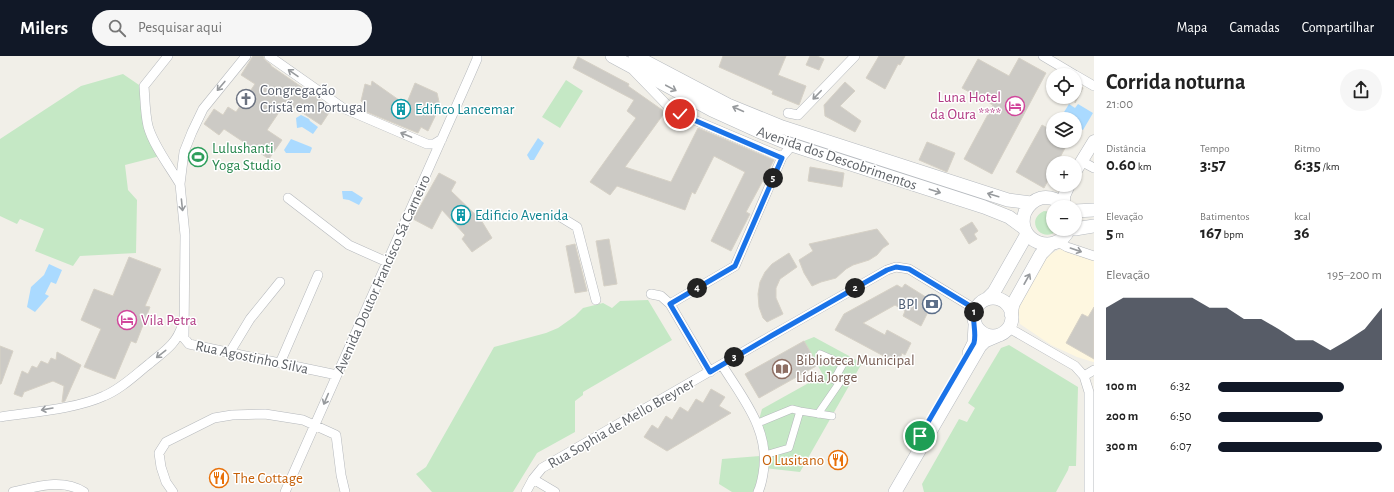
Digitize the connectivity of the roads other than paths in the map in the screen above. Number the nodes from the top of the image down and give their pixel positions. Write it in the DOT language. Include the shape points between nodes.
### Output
graph roads {
  1 [pos="168,56"];
  2 [pos="246,56"];
  3 [pos="270,56"];
  4 [pos="477,56"];
  5 [pos="612,56"];
  6 [pos="855,56"];
  7 [pos="1043,56"];
  8 [pos="632,61"];
  9 [pos="1063,68"];
  10 [pos="1082,79"];
  11 [pos="1094,86"];
  12 [pos="788,113"];
  13 [pos="442,139"];
  14 [pos="1094,141"];
  15 [pos="792,145"];
  16 [pos="782,158"];
  17 [pos="1082,159"];
  18 [pos="1082,167"];
  19 [pos="1094,168"];
  20 [pos="180,184"];
  21 [pos="1055,192"];
  22 [pos="288,198"];
  23 [pos="1046,198"];
  24 [pos="1055,200"];
  25 [pos="1031,204"];
  26 [pos="1082,209"];
  27 [pos="1094,210"];
  28 [pos="559,216"];
  29 [pos="1094,226"];
  30 [pos="1082,229"];
  31 [pos="1026,231"];
  32 [pos="1062,236"];
  33 [pos="1064,236"];
  34 [pos="1066,236"];
  35 [pos="1094,256"];
  36 [pos="387,262"];
  37 [pos="318,274"];
  38 [pos="280,282"];
  39 [pos="650,294"];
  40 [pos="987,299"];
  41 [pos="596,300"];
  42 [pos="670,304"];
  43 [pos="975,309"];
  44 [pos="1011,314"];
  45 [pos="184,323"];
  46 [pos="975,326"];
  47 [pos="1004,332"];
  48 [pos="230,352"];
  49 [pos="820,354"];
  50 [pos="280,363"];
  51 [pos="722,365"];
  52 [pos="1094,370"];
  53 [pos="710,372"];
  54 [pos="337,375"];
  55 [pos="1084,376"];
  56 [pos="800,411"];
  57 [pos="818,414"];
  58 [pos="832,416"];
  59 [pos="0,417"];
  60 [pos="758,424"];
  61 [pos="315,425"];
  62 [pos="765,455"];
  63 [pos="533,479"];
  64 [pos="13,492"];
  65 [pos="84,492"];
  66 [pos="173,492"];
  67 [pos="285,492"];
  68 [pos="345,492"];
  69 [pos="526,492"];
  70 [pos="555,492"];
  71 [pos="758,492"];
  72 [pos="888,492"];
  73 [pos="895,492"];
  74 [pos="1089,492"];
  1 -- 20 [label="street" via="144,86 148,128"];
  2 -- 20 [label="street, one-way" via="203,109 184,152"];
  13 -- 3 [label="street, one-way" via="434,144 427,144 343,108"];
  4 -- 13 [label="street, Avenida Doutor Francisco Sá Carneiro"];
  5 -- 8 [label="main road, Avenida dos Descobrimentos"];
  6 -- 12 [label="street, one-way" via="798,115"];
  7 -- 9 [label="street"];
  8 -- 15 [label="main road, Avenida dos Descobrimentos, one-way" via="734,121"];
  8 -- 16 [label="street" via="666,104 680,114"];
  25 -- 8 [label="main road, Avenida dos Descobrimentos, one-way" via="1008,200 782,127"];
  10 -- 11 [label="street"];
  13 -- 36 [label="street, Avenida Doutor Francisco Sá Carneiro"];
  14 -- 17 [label="street"];
  15 -- 16 [label="street"];
  15 -- 31 [label="main road, Avenida dos Descobrimentos, one-way" via="984,207 1009,217"];
  16 -- 42 [label="street" via="735,266"];
  18 -- 19 [label="street"];
  20 -- 45 [label="street, Rua Agostinho Silva, one-way" via="185,235"];
  21 -- 23 [label="street"];
  22 -- 36 [label="street" via="349,245"];
  23 -- 24 [label="main road"];
  23 -- 25 [label="main road"];
  25 -- 31 [label="main road" via="1024,214"];
  26 -- 27 [label="main road"];
  28 -- 41 [label="street" via="577,227"];
  29 -- 30 [label="main road"];
  31 -- 32 [label="main road, Avenida dos Descobrimentos" via="1037,242 1044,244"];
  31 -- 40 [label="main road" via="994,292"];
  44 -- 33 [label="main road, one-way" via="1013,304 1041,254"];
  34 -- 35 [label="street, one-way" via="1067,247"];
  36 -- 54 [label="street, Avenida Doutor Francisco Sá Carneiro"];
  37 -- 50 [label="street"];
  38 -- 48 [label="street" via="250,319"];
  39 -- 42 [label="street" via="661,296"];
  40 -- 43 [label="main road"];
  40 -- 44 [label="main road" via="1001,300"];
  42 -- 53 [label="street"];
  43 -- 46 [label="main road"];
  43 -- 51 [label="street, Rua Sophia de Mello Breyner" via="909,269 896,267 874,277"];
  44 -- 47 [label="main road" via="1012,320"];
  45 -- 48 [label="street, Rua Agostinho Silva" via="184,338 189,344"];
  45 -- 59 [label="street, one-way" via="170,347 116,390 74,405"];
  46 -- 47 [label="main road" via="985,335"];
  46 -- 72 [label="main road" via="974,343"];
  47 -- 55 [label="street" via="1075,366"];
  47 -- 73 [label="main road" via="980,346"];
  48 -- 50 [label="street, Rua Agostinho Silva"];
  49 -- 57 [label="street" via="843,364 834,380 840,382"];
  50 -- 54 [label="street, Rua Agostinho Silva"];
  51 -- 53 [label="street, Rua Sophia de Mello Breyner"];
  51 -- 60 [label="street"];
  52 -- 55 [label="street"];
  53 -- 63 [label="street, Rua Sophia de Mello Breyner" via="542,468"];
  54 -- 61 [label="street, Avenida Doutor Francisco Sá Carneiro, one-way"];
  55 -- 74 [label="street" via="1089,392"];
  56 -- 57 [label="street"];
  56 -- 60 [label="street" via="792,409"];
  56 -- 62 [label="street" via="788,448"];
  57 -- 58 [label="street"];
  60 -- 62 [label="street"];
  61 -- 66 [label="street" via="303,420 265,414 214,418 166,442 159,453 166,482"];
  61 -- 67 [label="street, Avenida Doutor Francisco Sá Carneiro"];
  61 -- 68 [label="street" via="336,435"];
  62 -- 71 [label="street"];
  63 -- 69 [label="street, Rua Sophia de Mello Breyner"];
  63 -- 70 [label="street"];
  64 -- 65 [label="street" via="59,484"];
}
